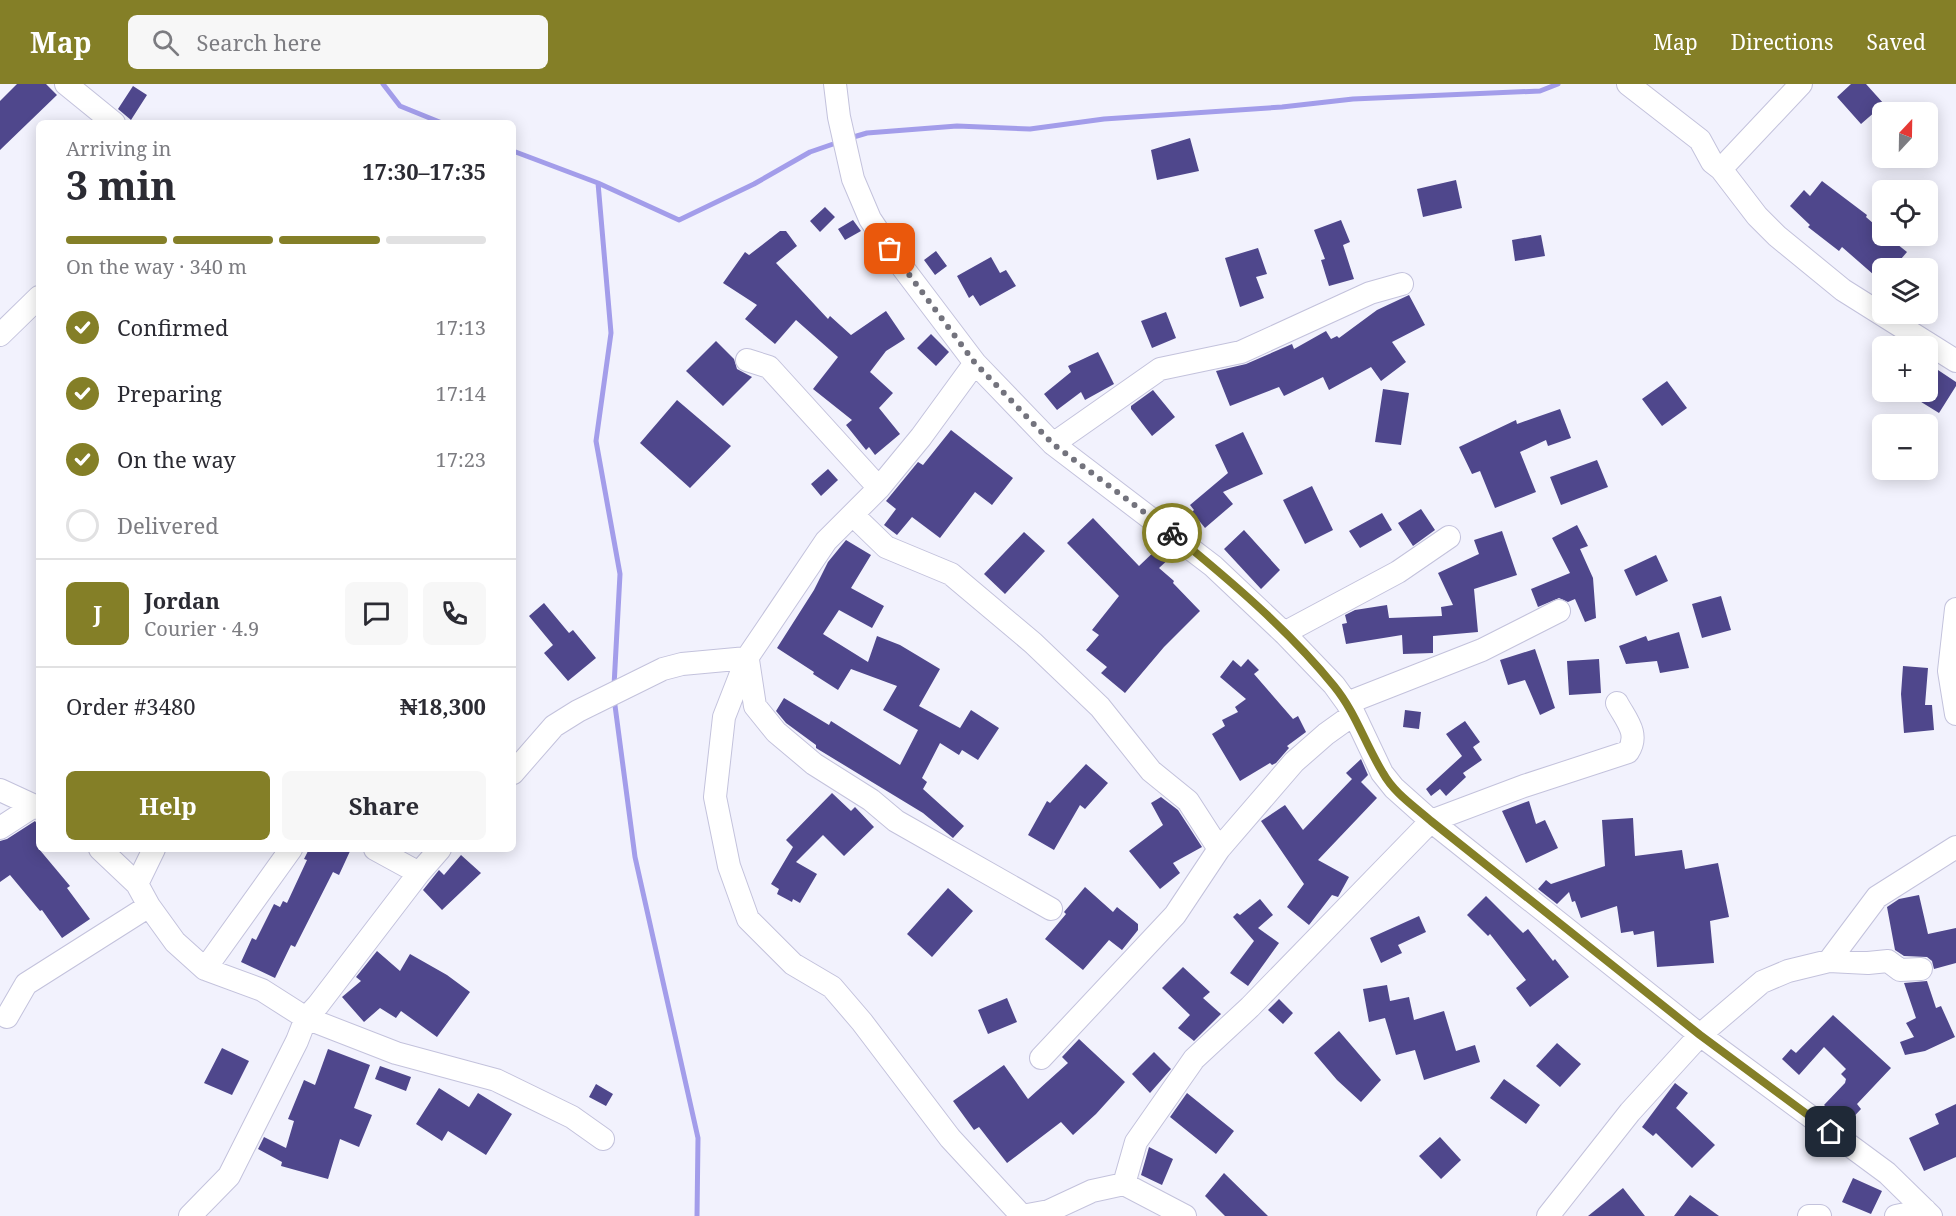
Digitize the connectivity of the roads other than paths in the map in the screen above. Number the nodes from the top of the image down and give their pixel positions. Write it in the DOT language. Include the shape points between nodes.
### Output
graph roads {
  1 [pos="66,84"];
  2 [pos="835,84"];
  3 [pos="1628,84"];
  4 [pos="1800,84"];
  5 [pos="110,120"];
  6 [pos="1720,169"];
  7 [pos="1402,284"];
  8 [pos="36,300"];
  9 [pos="0,334"];
  10 [pos="747,360"];
  11 [pos="1956,361"];
  12 [pos="975,363"];
  13 [pos="1053,444"];
  14 [pos="879,488"];
  15 [pos="853,515"];
  16 [pos="1449,537"];
  17 [pos="1956,609"];
  18 [pos="1559,611"];
  19 [pos="1284,633"];
  20 [pos="747,658"];
  21 [pos="1617,703"];
  22 [pos="1351,709"];
  23 [pos="1956,711"];
  24 [pos="516,764"];
  25 [pos="0,790"];
  26 [pos="36,807"];
  27 [pos="1431,821"];
  28 [pos="0,828"];
  29 [pos="1956,848"];
  30 [pos="1219,849"];
  31 [pos="103,852"];
  32 [pos="153,852"];
  33 [pos="289,852"];
  34 [pos="380,852"];
  35 [pos="437,852"];
  36 [pos="419,873"];
  37 [pos="137,884"];
  38 [pos="149,906"];
  39 [pos="1051,909"];
  40 [pos="1829,961"];
  41 [pos="205,969"];
  42 [pos="1921,969"];
  43 [pos="8,1017"];
  44 [pos="306,1017"];
  45 [pos="1700,1035"];
  46 [pos="1041,1058"];
  47 [pos="603,1139"];
  48 [pos="1124,1184"];
  49 [pos="1928,1213"];
  50 [pos="190,1216"];
  51 [pos="1022,1216"];
  52 [pos="1185,1216"];
  53 [pos="1548,1216"];
  54 [pos="1809,1216"];
  55 [pos="1820,1216"];
  56 [pos="1896,1216"];
  1 -- 5 [label="street"];
  2 -- 12 [label="street" via="853,179 870,219"];
  3 -- 6 [label="street" via="1700,140"];
  4 -- 6 [label="street"];
  6 -- 11 [label="street" via="1757,216 1801,256 1843,290"];
  7 -- 13 [label="street" via="1370,293 1241,352 1160,369"];
  8 -- 9 [label="street"];
  10 -- 14 [label="street" via="769,367"];
  12 -- 13 [label="street"];
  12 -- 14 [label="street"];
  13 -- 19 [label="street" via="1213,566"];
  14 -- 15 [label="street"];
  15 -- 20 [label="street" via="826,541"];
  15 -- 30 [label="street" via="886,547 951,574 1033,643 1100,707 1151,771 1188,801"];
  16 -- 19 [label="street" via="1398,572"];
  17 -- 23 [label="street" via="1948,671"];
  18 -- 22 [label="street"];
  19 -- 22 [label="street" via="1334,685"];
  20 -- 24 [label="street" via="663,669 554,726"];
  20 -- 39 [label="street" via="755,706 776,732 814,764 896,821"];
  20 -- 51 [label="street" via="724,717 716,797 729,866 748,919 793,964 832,987 950,1138"];
  21 -- 27 [label="street" via="1634,734 1628,752"];
  22 -- 27 [label="street" via="1382,773"];
  22 -- 30 [label="street" via="1293,762"];
  25 -- 26 [label="street"];
  26 -- 28 [label="street"];
  27 -- 45 [label="street"];
  27 -- 48 [label="street" via="1194,1059 1136,1142"];
  29 -- 40 [label="street" via="1877,897"];
  30 -- 46 [label="street" via="1175,915"];
  31 -- 37 [label="street"];
  32 -- 37 [label="street"];
  33 -- 41 [label="street"];
  34 -- 36 [label="street"];
  35 -- 36 [label="street"];
  36 -- 44 [label="street"];
  37 -- 38 [label="street"];
  38 -- 41 [label="street" via="175,942"];
  38 -- 43 [label="street" via="26,984"];
  40 -- 42 [label="street" via="1888,961 1900,970"];
  40 -- 45 [label="street" via="1762,982"];
  41 -- 44 [label="street" via="262,990"];
  44 -- 47 [label="street" via="396,1053 496,1080 572,1117"];
  44 -- 50 [label="street" via="229,1176"];
  45 -- 49 [label="street" via="1887,1173"];
  45 -- 53 [label="street" via="1619,1125"];
  48 -- 51 [label="street" via="1092,1191 1048,1211"];
  48 -- 52 [label="street"];
  49 -- 56 [label="street"];
  54 -- 55 [label="street"];
}
